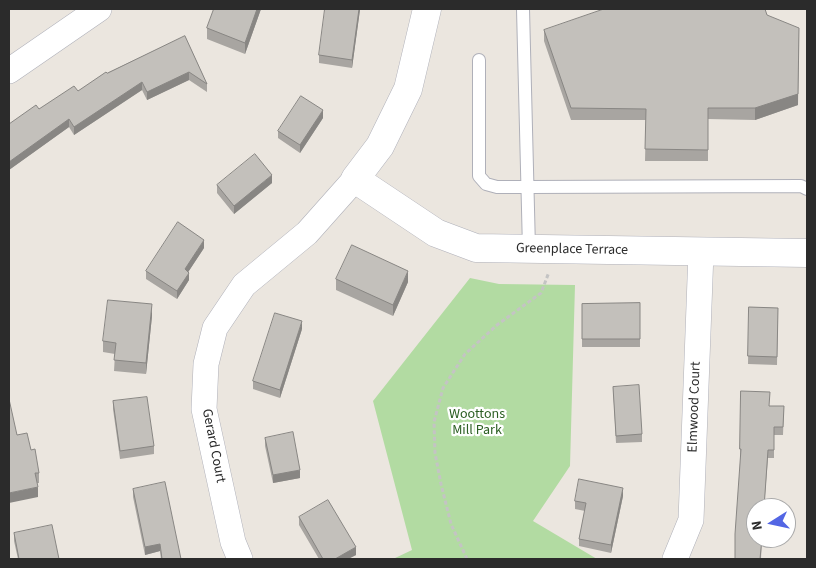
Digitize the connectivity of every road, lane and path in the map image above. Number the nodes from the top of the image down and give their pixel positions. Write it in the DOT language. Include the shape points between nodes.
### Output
graph roads {
  1 [pos="99,9"];
  2 [pos="426,9"];
  3 [pos="523,9"];
  4 [pos="479,60"];
  5 [pos="9,71"];
  6 [pos="356,180"];
  7 [pos="528,187"];
  8 [pos="807,189"];
  9 [pos="539,249"];
  10 [pos="701,252"];
  11 [pos="807,253"];
  12 [pos="240,559"];
  13 [pos="467,559"];
  14 [pos="675,559"];
  1 -- 5 [label="street"];
  2 -- 6 [label="street" via="408,89 380,146"];
  3 -- 7 [label="lane"];
  4 -- 7 [label="lane" via="479,176 486,184 497,187"];
  6 -- 9 [label="street, Greenplace Terrace" via="436,233 476,248"];
  6 -- 12 [label="street, Gerard Court" via="307,233 244,285 215,328 206,364 204,409 233,542"];
  7 -- 8 [label="lane" via="801,186"];
  7 -- 9 [label="lane"];
  9 -- 10 [label="street, Greenplace Terrace"];
  9 -- 13 [label="path" via="550,270 541,292 465,354 443,388 434,422 441,484 451,524"];
  10 -- 11 [label="street, Greenplace Terrace"];
  10 -- 14 [label="street, Elmwood Court" via="691,520"];
}
